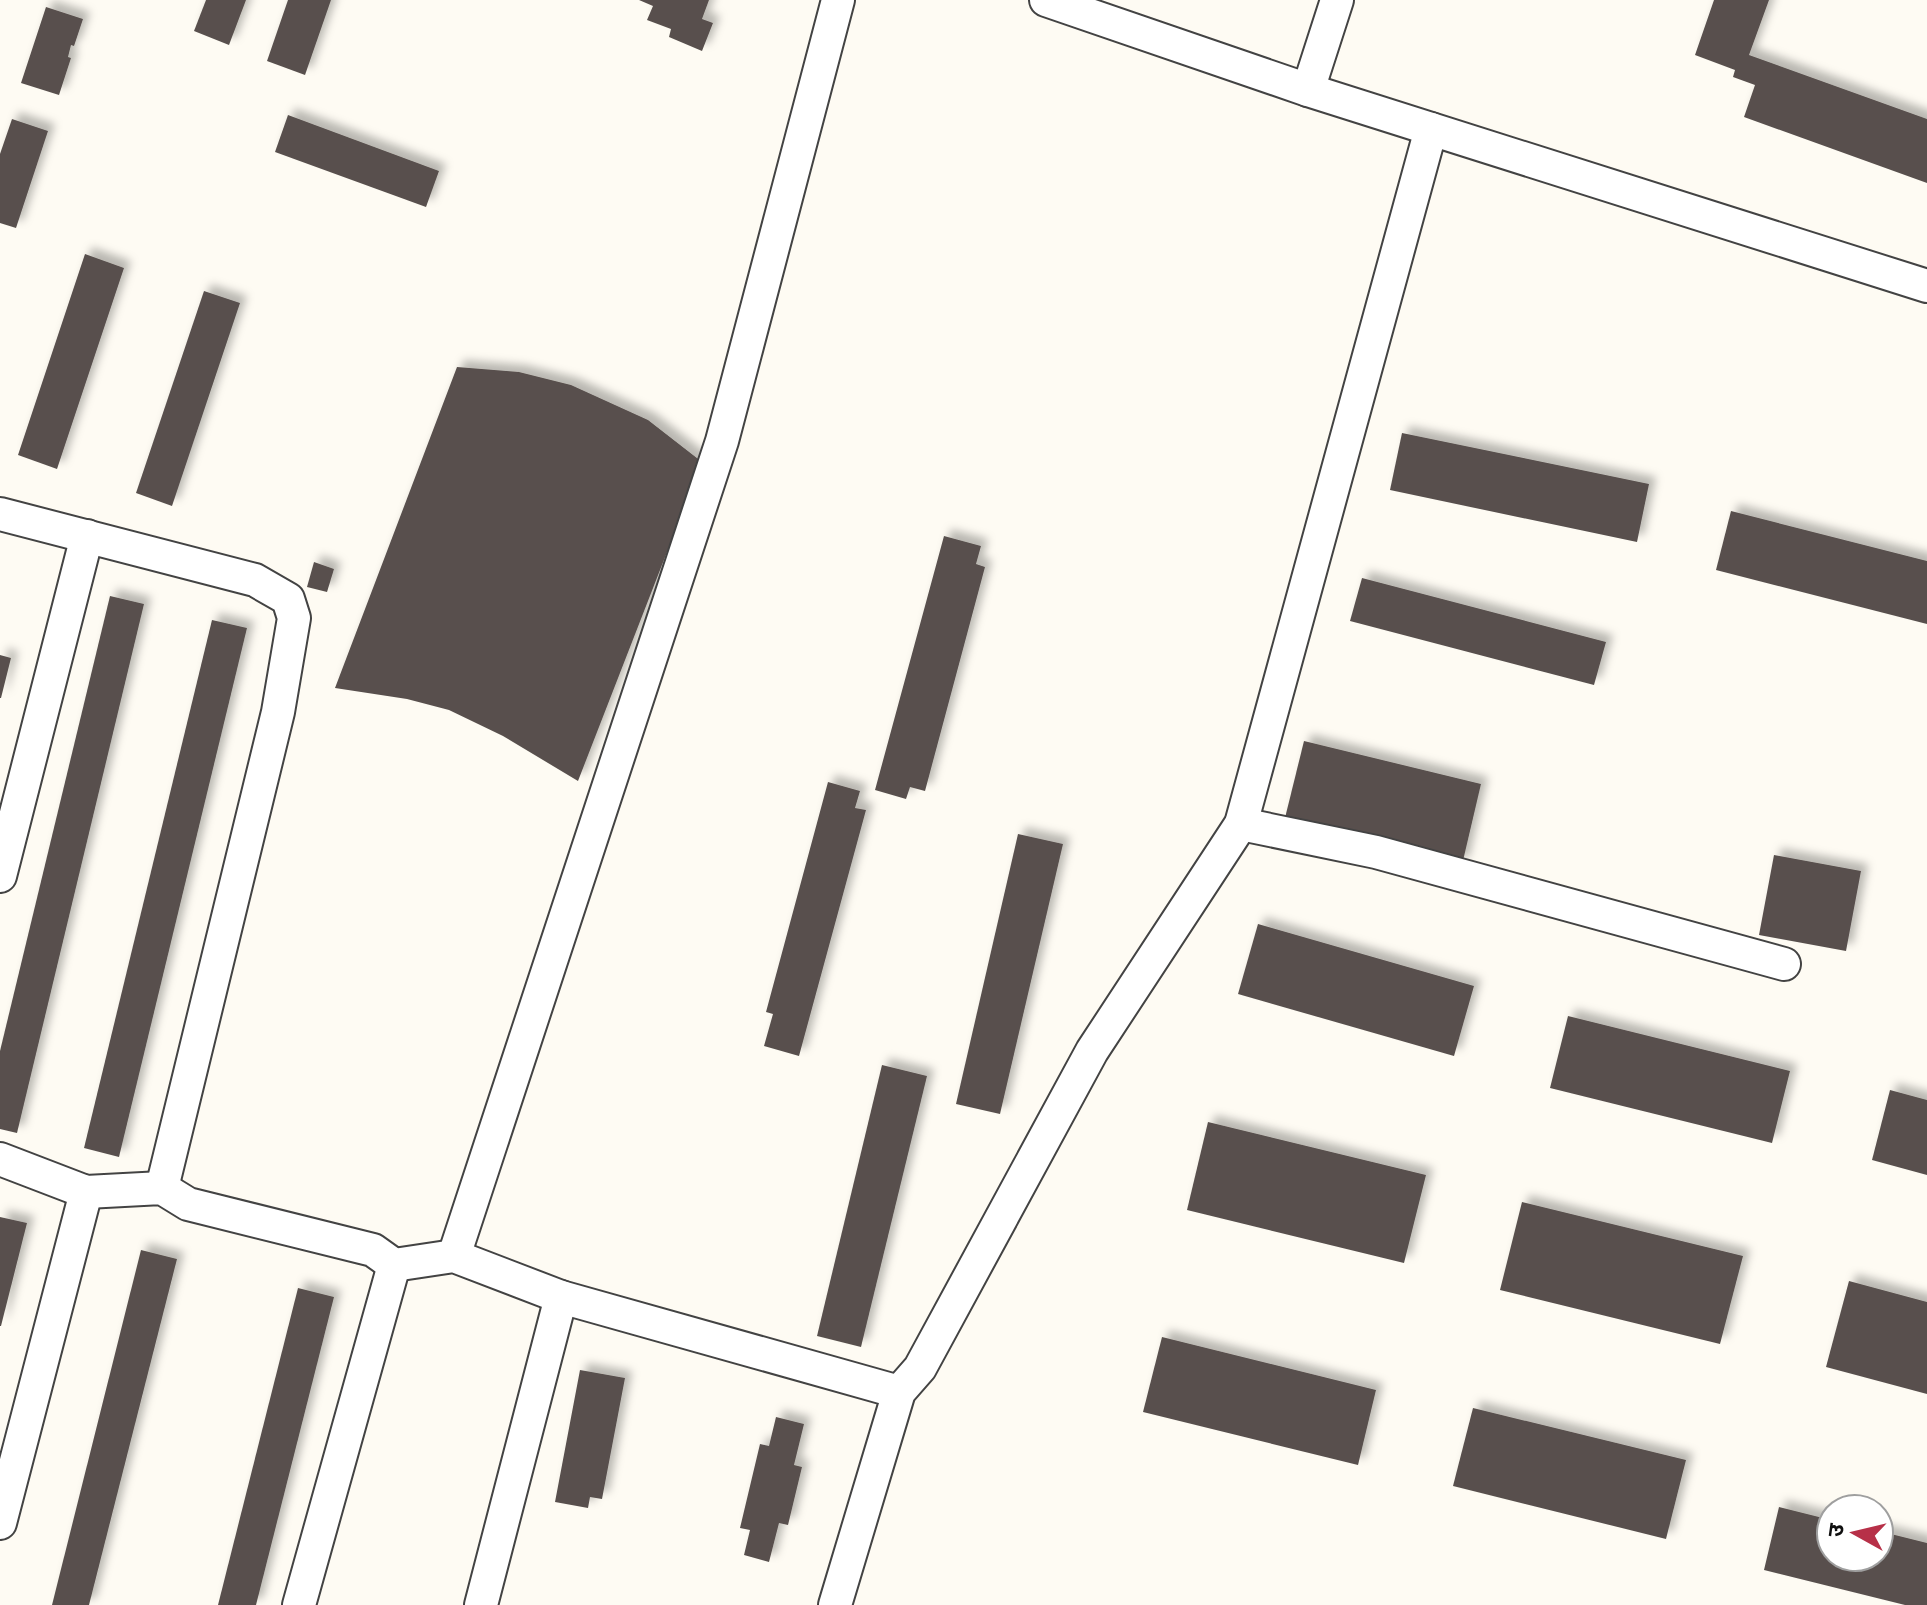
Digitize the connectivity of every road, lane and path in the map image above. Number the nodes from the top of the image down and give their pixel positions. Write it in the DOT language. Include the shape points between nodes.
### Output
graph roads {
  1 [pos="838,0"];
  2 [pos="1046,0"];
  3 [pos="1337,0"];
  4 [pos="1308,90"];
  5 [pos="1431,129"];
  6 [pos="1927,286"];
  7 [pos="0,514"];
  8 [pos="87,536"];
  9 [pos="1241,824"];
  10 [pos="0,876"];
  11 [pos="1784,964"];
  12 [pos="0,1159"];
  13 [pos="162,1188"];
  14 [pos="86,1192"];
  15 [pos="454,1256"];
  16 [pos="394,1265"];
  17 [pos="561,1297"];
  18 [pos="899,1392"];
  19 [pos="0,1523"];
  20 [pos="299,1605"];
  21 [pos="481,1605"];
  22 [pos="835,1605"];
  1 -- 15 [label="street" via="722,441"];
  2 -- 4 [label="street"];
  3 -- 4 [label="street"];
  4 -- 5 [label="street"];
  5 -- 6 [label="street"];
  5 -- 9 [label="street"];
  7 -- 8 [label="street"];
  8 -- 10 [label="street"];
  8 -- 13 [label="street" via="255,580 288,599 294,618 278,712"];
  9 -- 11 [label="street" via="1376,852"];
  9 -- 18 [label="street" via="1092,1051 920,1368"];
  12 -- 14 [label="street"];
  13 -- 14 [label="street"];
  13 -- 16 [label="street" via="188,1204 373,1250"];
  14 -- 19 [label="street"];
  15 -- 16 [label="street"];
  15 -- 17 [label="street"];
  16 -- 20 [label="street"];
  17 -- 18 [label="street"];
  17 -- 21 [label="street"];
  18 -- 22 [label="street"];
}
